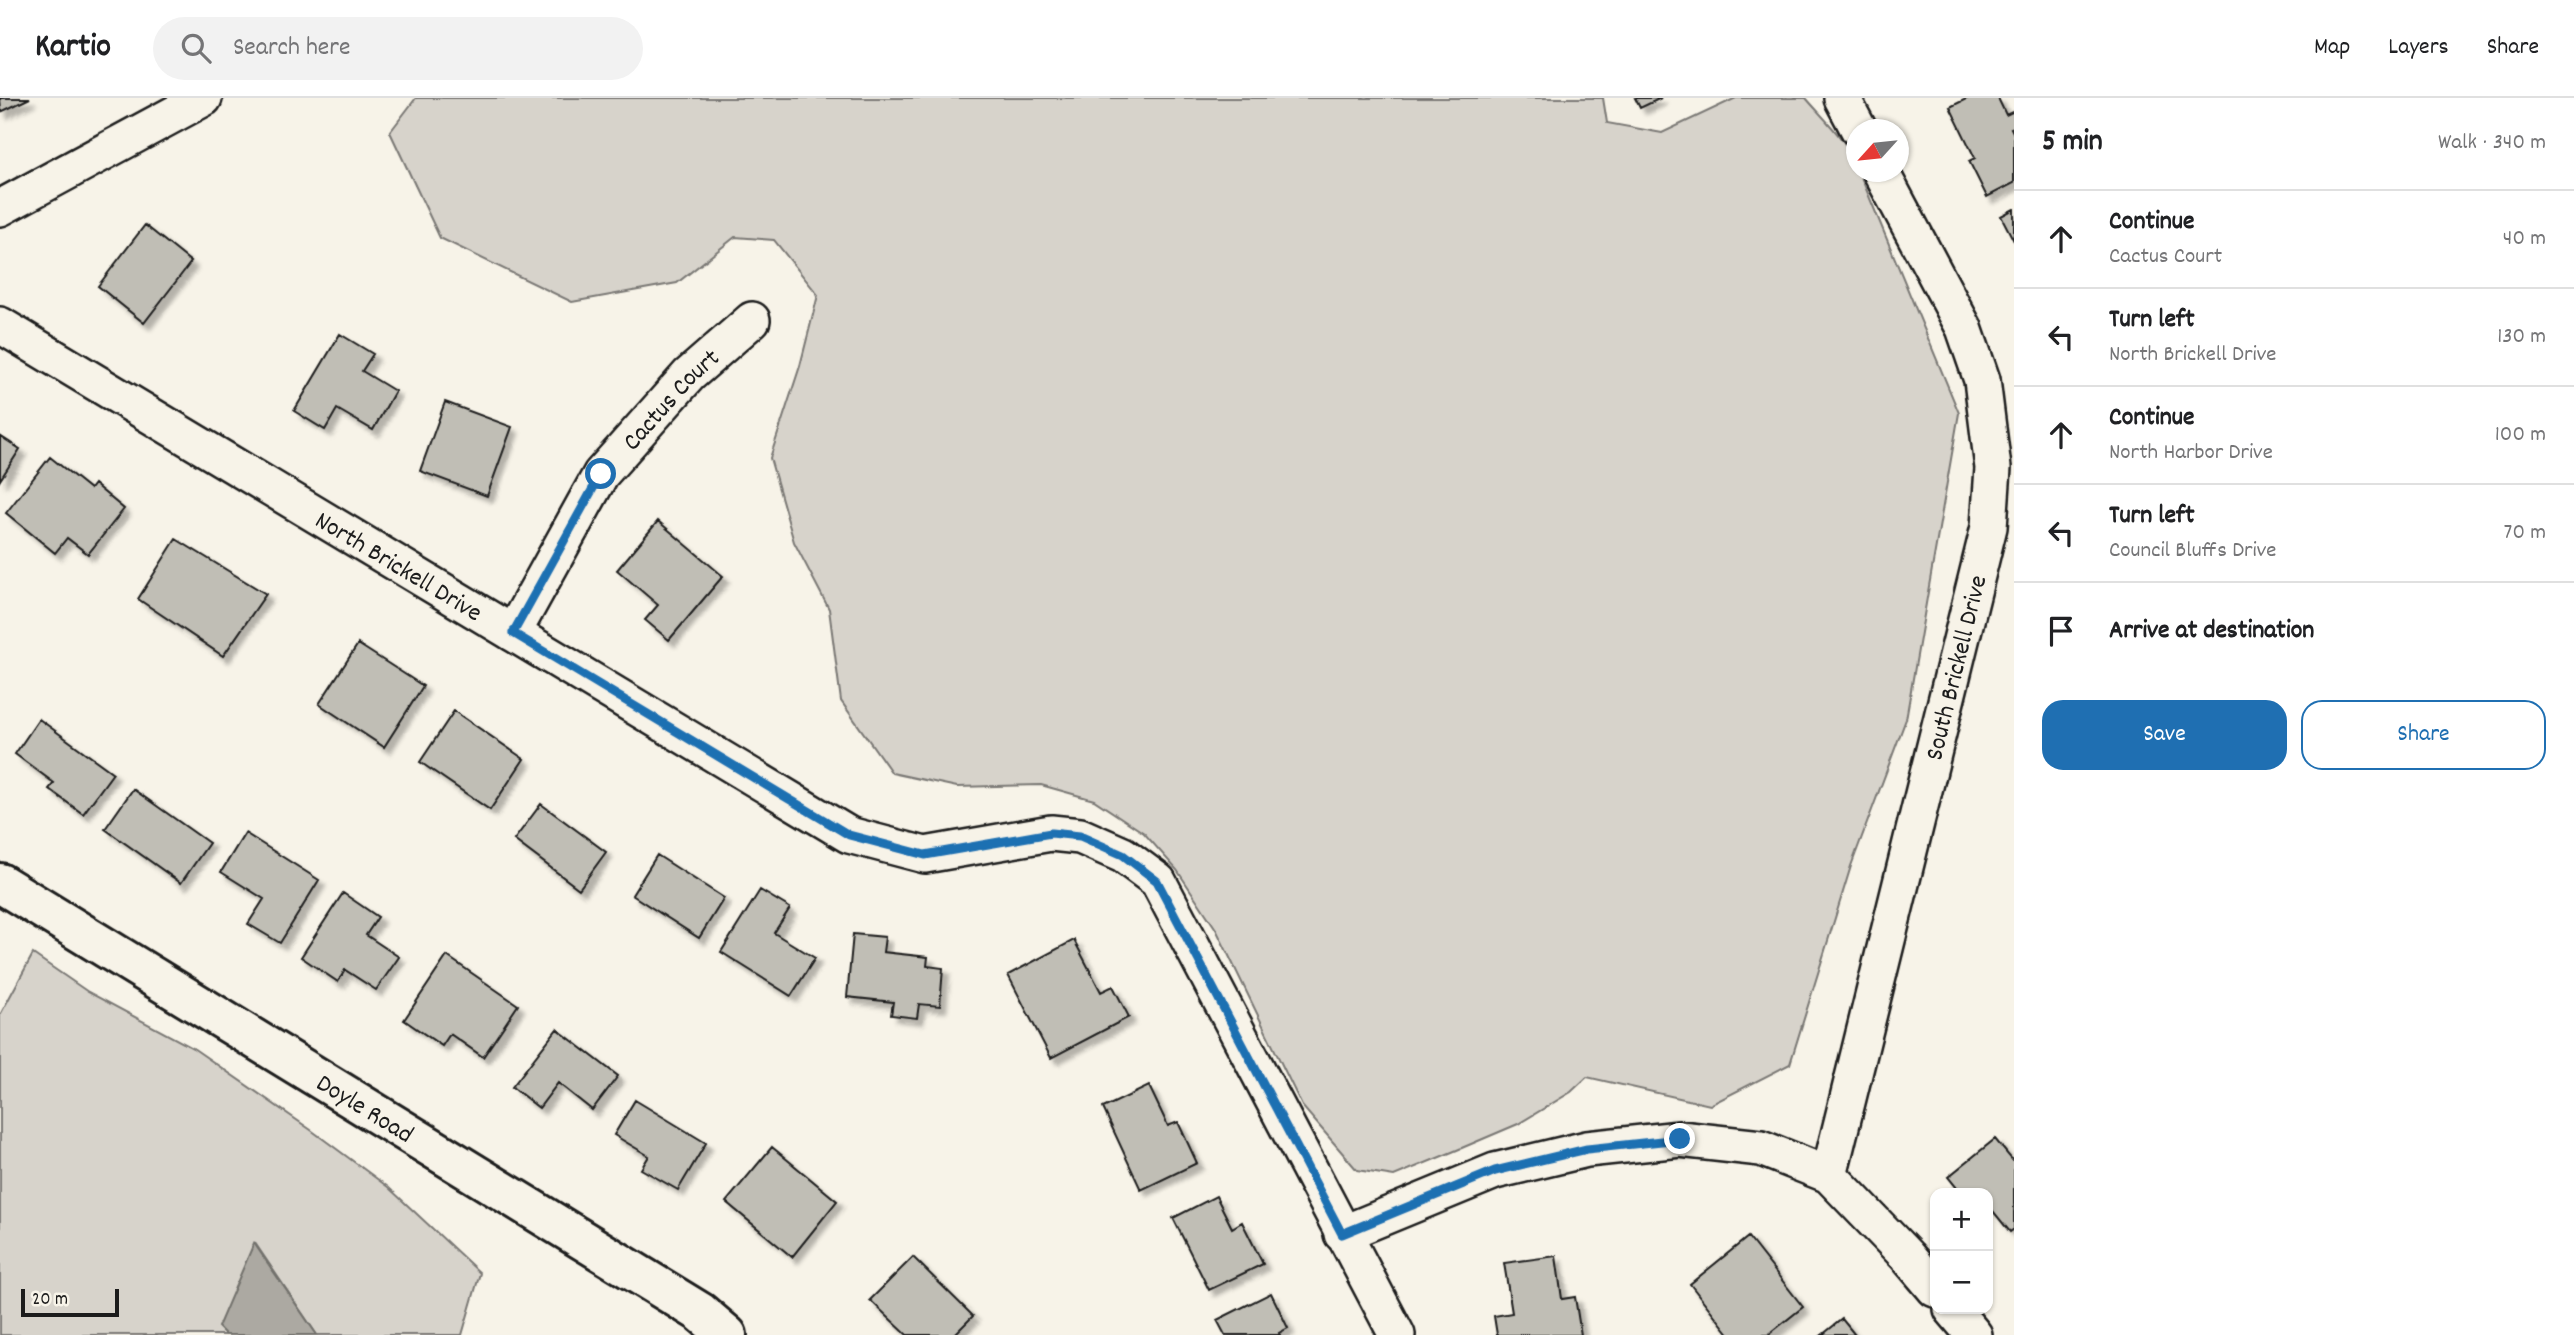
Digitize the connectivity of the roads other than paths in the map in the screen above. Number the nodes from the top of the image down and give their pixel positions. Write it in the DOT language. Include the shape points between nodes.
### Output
graph roads {
  1 [pos="204,98"];
  2 [pos="1842,98"];
  3 [pos="1853,119"];
  4 [pos="1886,182"];
  5 [pos="0,208"];
  6 [pos="752,320"];
  7 [pos="0,325"];
  8 [pos="513,633"];
  9 [pos="0,883"];
  10 [pos="1829,1175"];
  11 [pos="1342,1234"];
  12 [pos="1930,1283"];
  13 [pos="1956,1314"];
  14 [pos="727,1335"];
  15 [pos="1396,1335"];
  16 [pos="1974,1335"];
  1 -- 5 [label="street"];
  2 -- 3 [label="street"];
  4 -- 10 [label="street, South Brickell Drive" via="1964,328 1982,380 1993,468 1989,527"];
  6 -- 8 [label="street, Cactus Court" via="688,375 601,474"];
  7 -- 8 [label="street, North Brickell Drive"];
  8 -- 11 [label="street, North Brickell Drive" via="849,835 925,855 1051,833 1080,836 1123,855 1157,881"];
  9 -- 14 [label="main road, Doyle Road" via="700,1312"];
  10 -- 11 [label="street" via="1761,1148 1680,1139 1587,1149 1495,1171"];
  10 -- 12 [label="street"];
  11 -- 15 [label="street"];
  13 -- 16 [label="street"];
}
